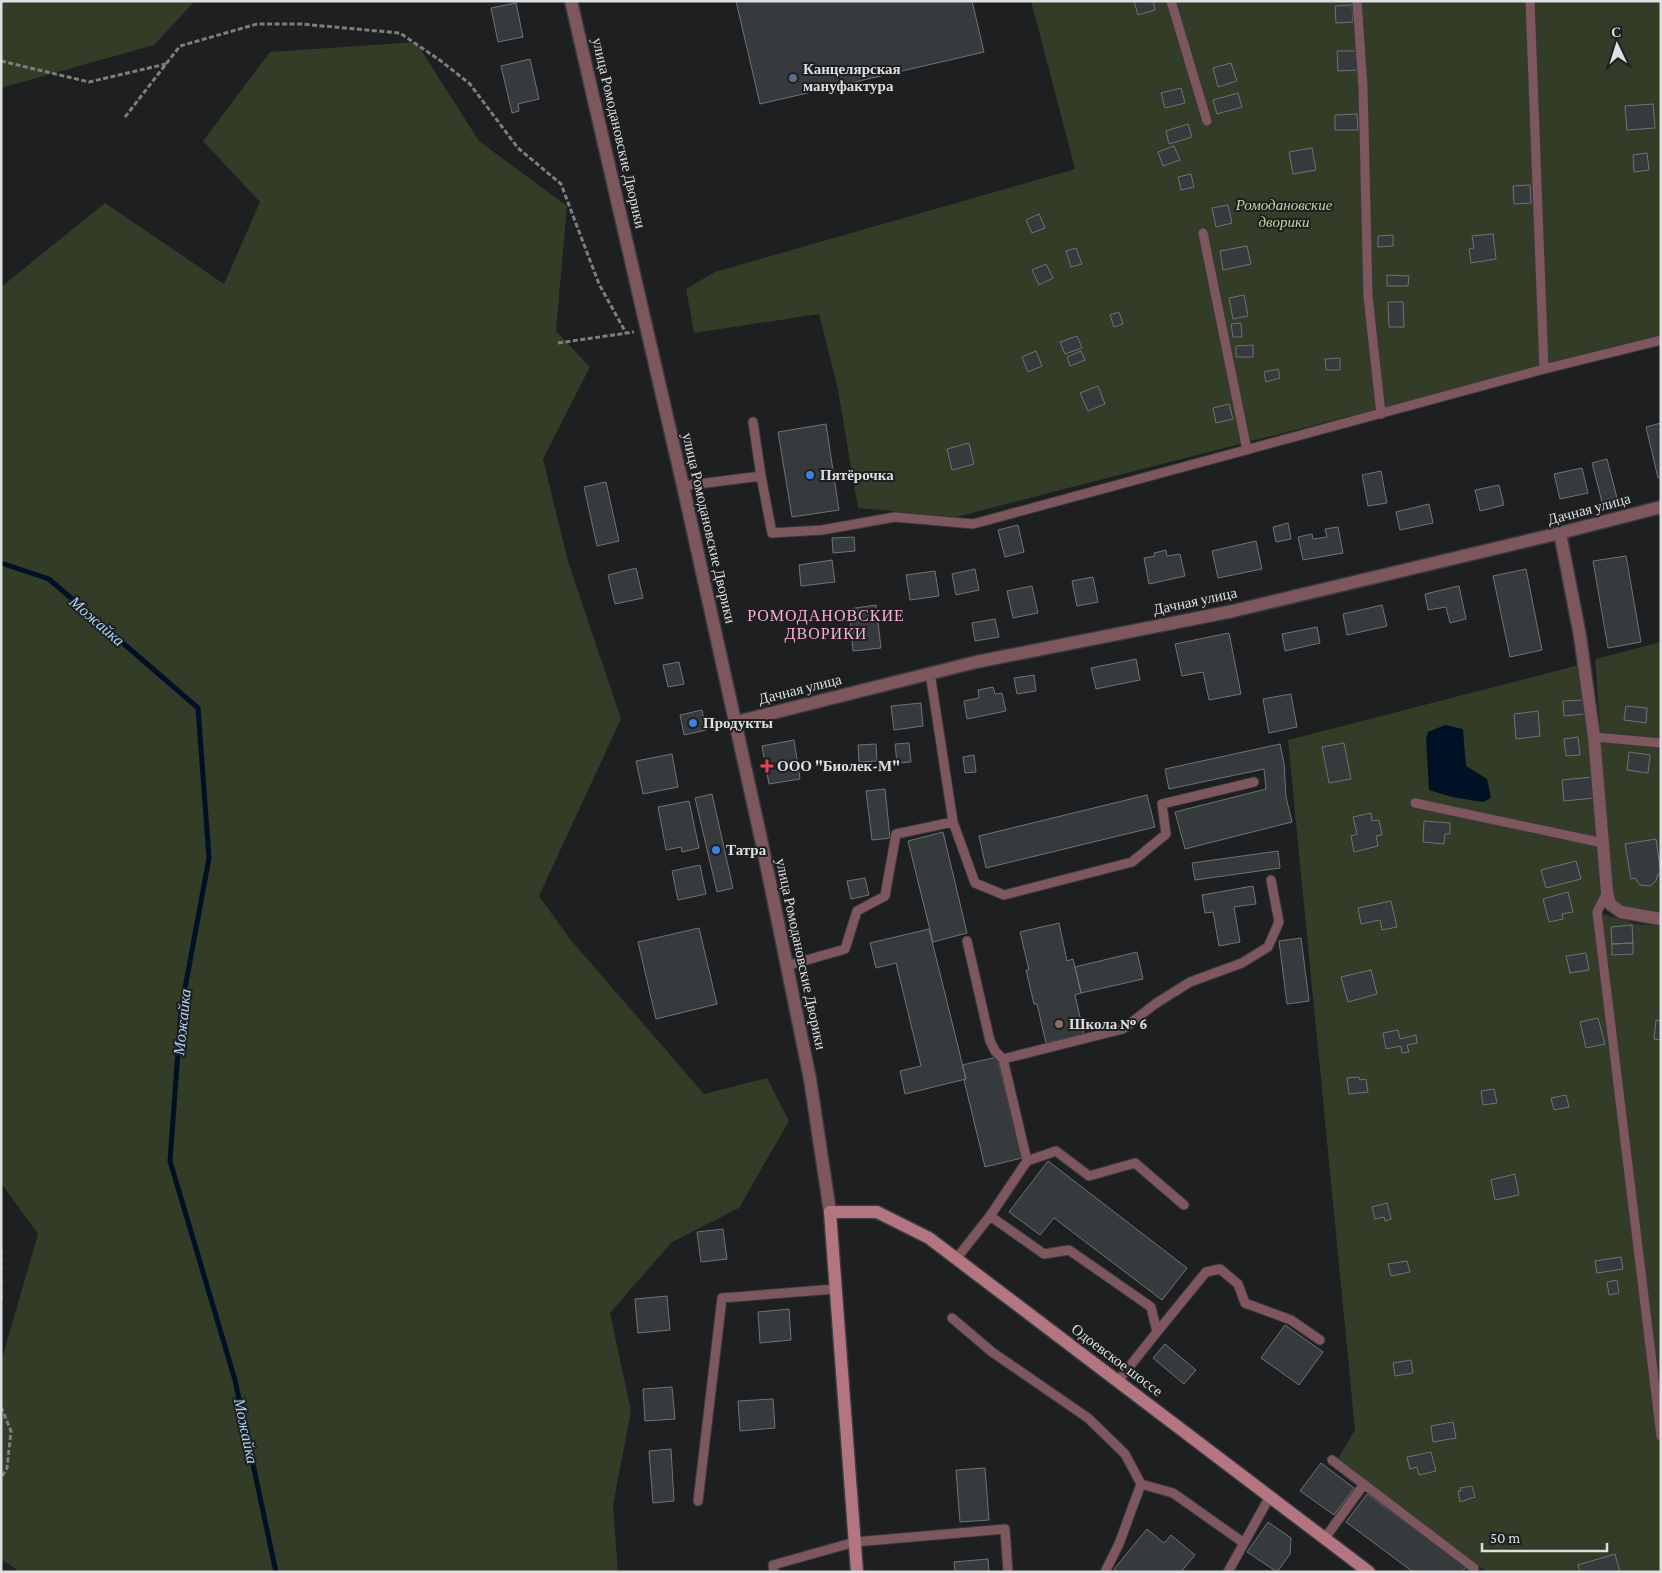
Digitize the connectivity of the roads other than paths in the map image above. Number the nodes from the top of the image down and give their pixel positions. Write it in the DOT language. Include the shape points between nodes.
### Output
graph roads {
  1 [pos="571,1"];
  2 [pos="1171,1"];
  3 [pos="1357,1"];
  4 [pos="1530,1"];
  5 [pos="1207,121"];
  6 [pos="1203,233"];
  7 [pos="1661,340"];
  8 [pos="1544,368"];
  9 [pos="1380,414"];
  10 [pos="753,422"];
  11 [pos="1247,450"];
  12 [pos="761,476"];
  13 [pos="684,486"];
  14 [pos="1661,507"];
  15 [pos="1560,533"];
  16 [pos="930,673"];
  17 [pos="736,722"];
  18 [pos="1594,737"];
  19 [pos="1661,743"];
  20 [pos="1254,782"];
  21 [pos="1415,803"];
  22 [pos="953,822"];
  23 [pos="1603,843"];
  24 [pos="1272,880"];
  25 [pos="1608,892"];
  26 [pos="1661,919"];
  27 [pos="967,941"];
  28 [pos="786,966"];
  29 [pos="1003,1059"];
  30 [pos="1027,1162"];
  31 [pos="1184,1205"];
  32 [pos="830,1212"];
  33 [pos="990,1216"];
  34 [pos="956,1258"];
  35 [pos="835,1289"];
  36 [pos="952,1318"];
  37 [pos="1157,1332"];
  38 [pos="1320,1340"];
  39 [pos="1118,1381"];
  40 [pos="1661,1436"];
  41 [pos="1332,1460"];
  42 [pos="1141,1484"];
  43 [pos="1364,1484"];
  44 [pos="1270,1496"];
  45 [pos="698,1501"];
  46 [pos="1325,1538"];
  47 [pos="855,1542"];
  48 [pos="1244,1542"];
  49 [pos="1365,1570"];
  50 [pos="1475,1570"];
  51 [pos="774,1572"];
  52 [pos="857,1572"];
  53 [pos="1008,1572"];
  54 [pos="1105,1572"];
  55 [pos="1228,1572"];
  1 -- 13 [label="street, улица Ромодановские Дворики"];
  2 -- 5 [label="lane"];
  3 -- 9 [label="lane" via="1363,87 1368,296"];
  4 -- 8 [label="lane"];
  6 -- 11 [label="lane"];
  7 -- 8 [label="lane"];
  8 -- 9 [label="lane"];
  9 -- 11 [label="lane"];
  10 -- 12 [label="lane"];
  11 -- 12 [label="lane" via="973,524 895,517 822,530 772,533"];
  12 -- 13 [label="lane"];
  13 -- 17 [label="street, улица Ромодановские Дворики"];
  14 -- 15 [label="street, Дачная улица"];
  15 -- 16 [label="street, Дачная улица" via="1233,611"];
  15 -- 18 [label="street" via="1580,636"];
  16 -- 17 [label="street, Дачная улица"];
  16 -- 22 [label="lane"];
  17 -- 28 [label="street, улица Ромодановские Дворики"];
  18 -- 19 [label="lane"];
  18 -- 23 [label="street"];
  20 -- 22 [label="lane" via="1162,804 1166,834 1132,862 1004,894 975,883"];
  21 -- 23 [label="lane"];
  22 -- 28 [label="lane" via="896,834 885,896 857,911 845,949"];
  23 -- 25 [label="street"];
  24 -- 29 [label="lane" via="1279,922 1268,947 1242,963 1190,982 1123,1029"];
  25 -- 26 [label="street" via="1610,904 1621,912"];
  25 -- 40 [label="lane" via="1597,912"];
  27 -- 29 [label="lane" via="990,1041"];
  28 -- 32 [label="street, улица Ромодановские Дворики" via="810,1079"];
  29 -- 30 [label="lane"];
  30 -- 31 [label="lane" via="1056,1150 1089,1176 1135,1163"];
  30 -- 33 [label="lane"];
  32 -- 34 [label="main road, Одоевское шоссе" via="877,1212 928,1238"];
  32 -- 35 [label="main road"];
  33 -- 34 [label="lane"];
  33 -- 37 [label="lane" via="1044,1254 1069,1250 1151,1307"];
  34 -- 39 [label="main road, Одоевское шоссе"];
  35 -- 45 [label="lane" via="722,1298"];
  35 -- 47 [label="main road"];
  36 -- 42 [label="lane" via="992,1352 1088,1418 1125,1454"];
  37 -- 38 [label="lane" via="1206,1272 1220,1269 1238,1284 1245,1303 1291,1320"];
  37 -- 39 [label="lane"];
  39 -- 44 [label="main road, Одоевское шоссе"];
  41 -- 43 [label="lane"];
  42 -- 48 [label="lane" via="1174,1492"];
  42 -- 54 [label="lane"];
  43 -- 46 [label="lane"];
  43 -- 50 [label="lane"];
  44 -- 46 [label="main road, Одоевское шоссе"];
  44 -- 48 [label="lane"];
  46 -- 49 [label="main road, Одоевское шоссе"];
  47 -- 51 [label="lane" via="773,1564"];
  47 -- 52 [label="main road"];
  47 -- 53 [label="lane" via="1005,1529"];
  48 -- 55 [label="lane"];
}
